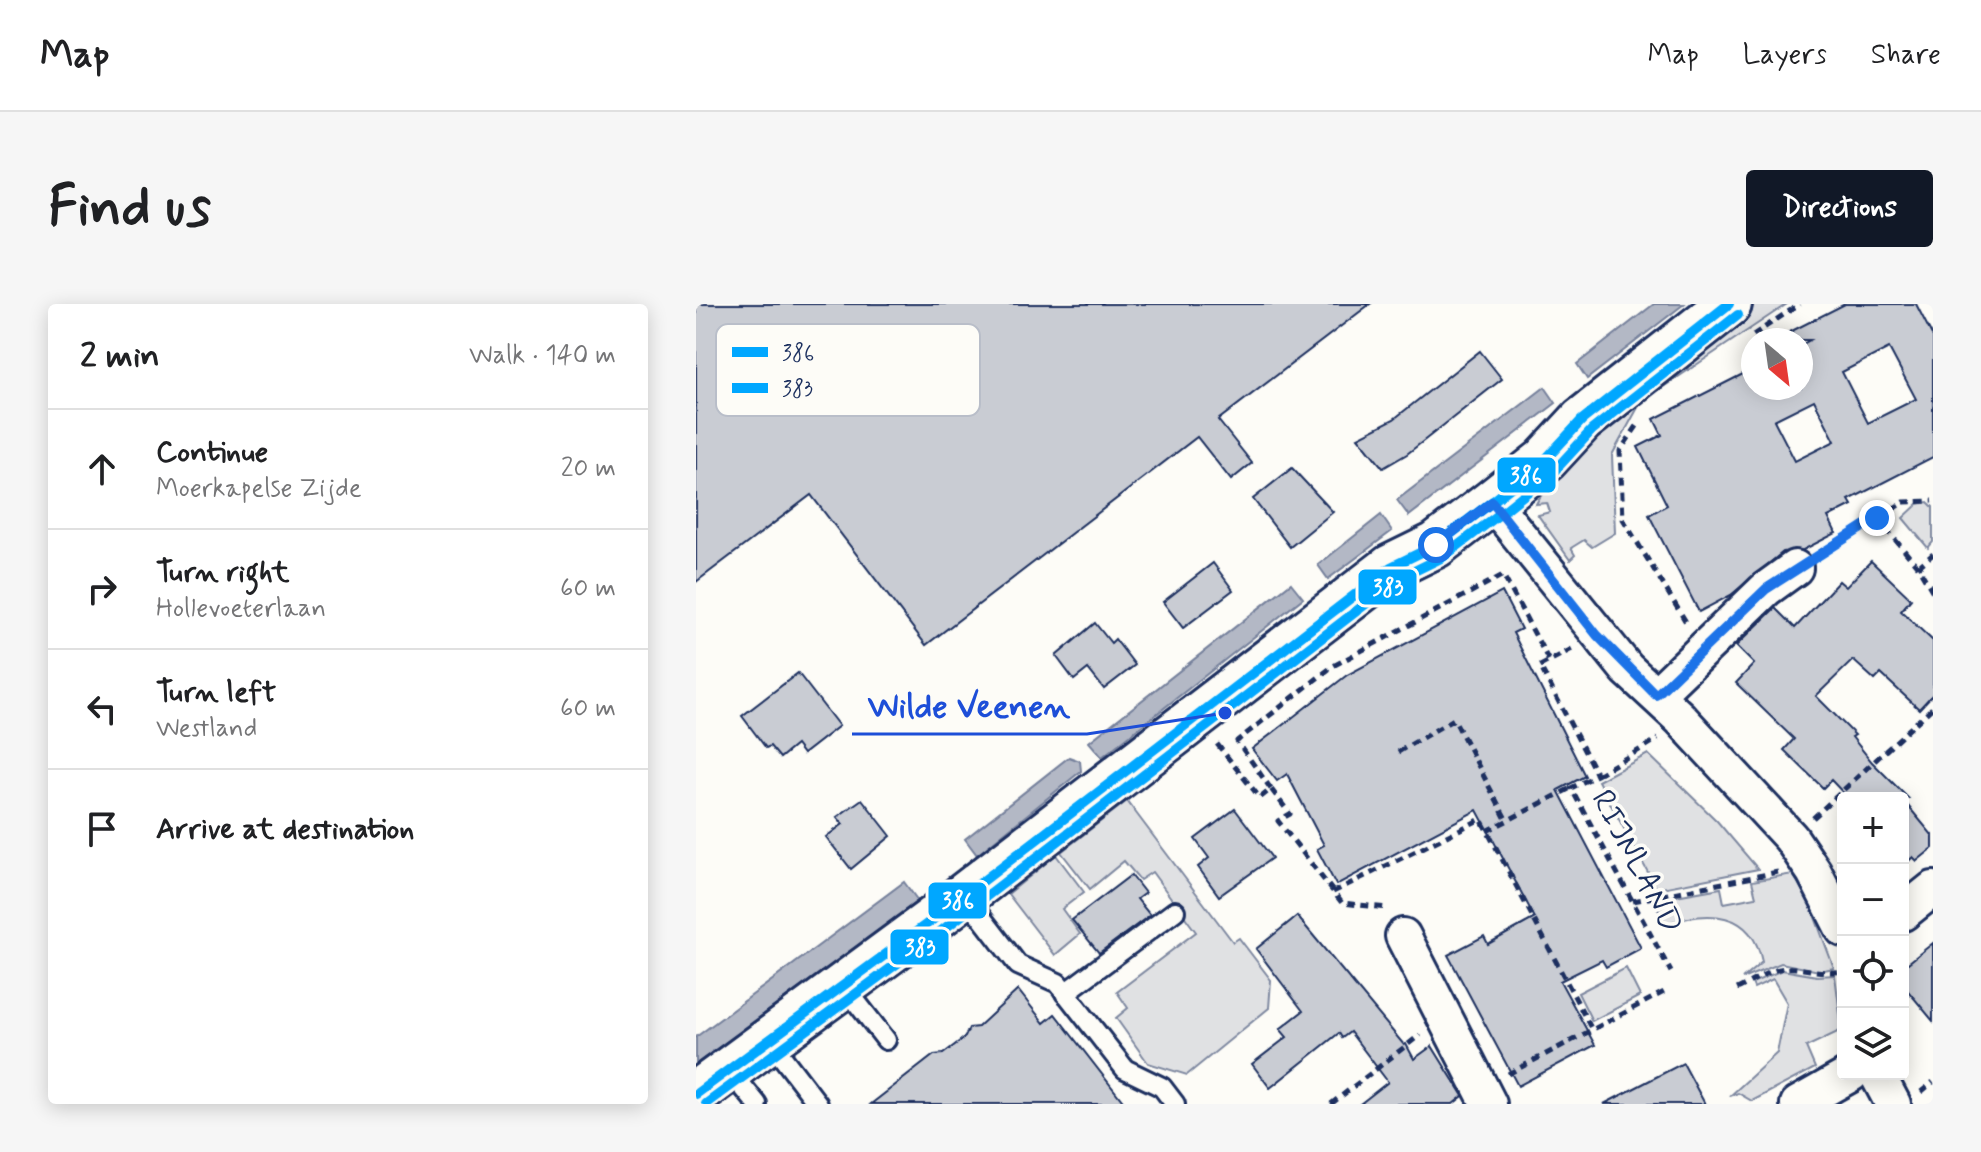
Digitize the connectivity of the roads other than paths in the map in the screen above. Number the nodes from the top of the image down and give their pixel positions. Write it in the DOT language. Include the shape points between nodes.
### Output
graph roads {
  1 [pos="1739,321"];
  2 [pos="1492,502"];
  3 [pos="1795,568"];
  4 [pos="1668,707"];
  5 [pos="1933,889"];
  6 [pos="965,896"];
  7 [pos="1909,908"];
  8 [pos="1175,911"];
  9 [pos="1837,917"];
  10 [pos="1395,922"];
  11 [pos="844,986"];
  12 [pos="1065,993"];
  13 [pos="886,1040"];
  14 [pos="770,1041"];
  15 [pos="1840,1080"];
  16 [pos="1880,1080"];
  17 [pos="713,1082"];
  18 [pos="1484,1096"];
  19 [pos="757,1104"];
  20 [pos="818,1104"];
  21 [pos="1175,1104"];
  22 [pos="1798,1104"];
  23 [pos="1893,1104"];
  1 -- 2 [label="street" via="1582,420 1545,460"];
  2 -- 4 [label="street" via="1597,635"];
  2 -- 6 [label="street" via="1436,545 1391,567"];
  3 -- 4 [label="street" via="1703,650"];
  4 -- 9 [label="street" via="1791,838"];
  5 -- 7 [label="street"];
  6 -- 11 [label="street"];
  6 -- 12 [label="lane" via="1018,965 1058,983"];
  8 -- 12 [label="lane"];
  10 -- 18 [label="street"];
  11 -- 13 [label="lane"];
  11 -- 14 [label="street"];
  12 -- 21 [label="lane" via="1125,1069 1162,1087"];
  14 -- 17 [label="street"];
  14 -- 20 [label="lane"];
  15 -- 22 [label="street"];
  16 -- 23 [label="street"];
  17 -- 19 [label="lane"];
}
